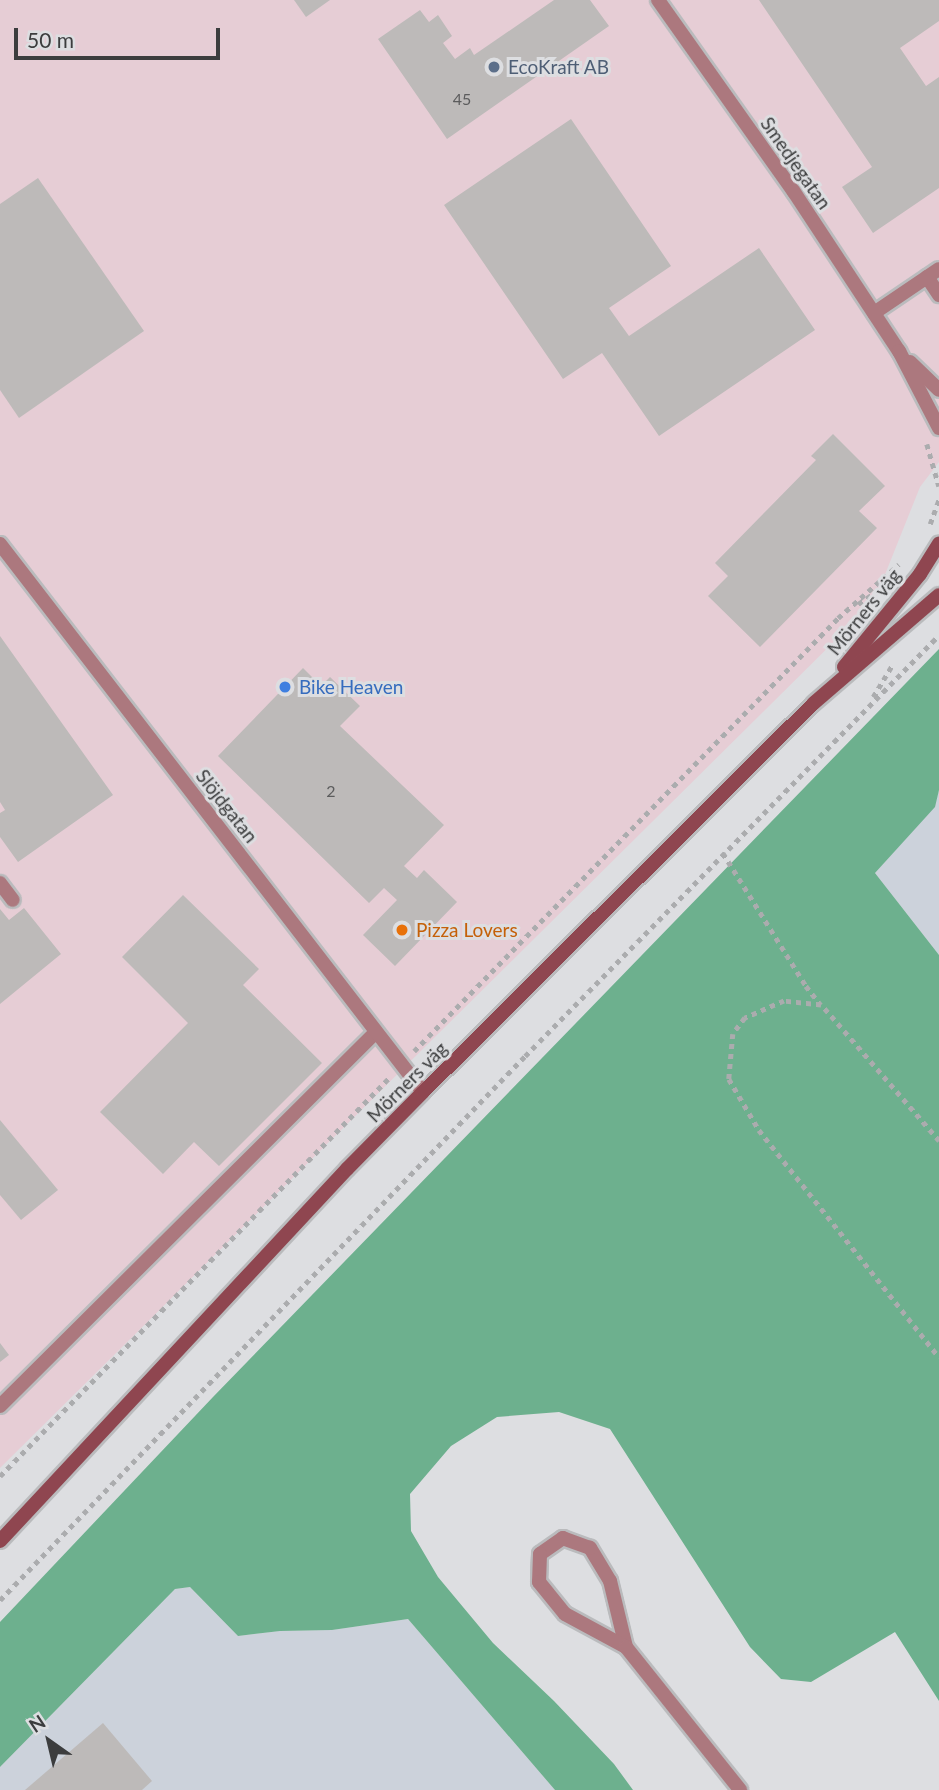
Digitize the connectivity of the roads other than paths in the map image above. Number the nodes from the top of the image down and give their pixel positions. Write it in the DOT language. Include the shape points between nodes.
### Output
graph roads {
  1 [pos="658,0"];
  2 [pos="933,273"];
  3 [pos="939,295"];
  4 [pos="874,313"];
  5 [pos="899,351"];
  6 [pos="939,390"];
  7 [pos="936,433"];
  8 [pos="939,543"];
  9 [pos="0,544"];
  10 [pos="939,595"];
  11 [pos="814,703"];
  12 [pos="0,883"];
  13 [pos="13,900"];
  14 [pos="376,1031"];
  15 [pos="423,1093"];
  16 [pos="0,1406"];
  17 [pos="38,1497"];
  18 [pos="0,1533"];
  19 [pos="0,1541"];
  20 [pos="626,1647"];
  21 [pos="740,1790"];
  1 -- 4 [label="street, Smedjegatan"];
  2 -- 3 [label="street"];
  2 -- 4 [label="street"];
  4 -- 5 [label="street, Smedjegatan"];
  5 -- 6 [label="street, Smedjegatan"];
  5 -- 7 [label="street, Smedjegatan"];
  8 -- 11 [label="main road, Mörners väg" via="920,574"];
  9 -- 14 [label="street, Slöjdgatan"];
  10 -- 11 [label="main road, Mörners väg"];
  11 -- 15 [label="main road, Mörners väg"];
  12 -- 13 [label="street"];
  14 -- 15 [label="street, Slöjdgatan"];
  14 -- 16 [label="street"];
  15 -- 17 [label="main road, Mörners väg"];
  17 -- 18 [label="main road, Mörners väg"];
  17 -- 19 [label="main road, Mörners väg"];
  20 -- 20 [label="street" via="611,1581 590,1548 563,1538 540,1554 539,1581 565,1614"];
  20 -- 21 [label="street"];
}
